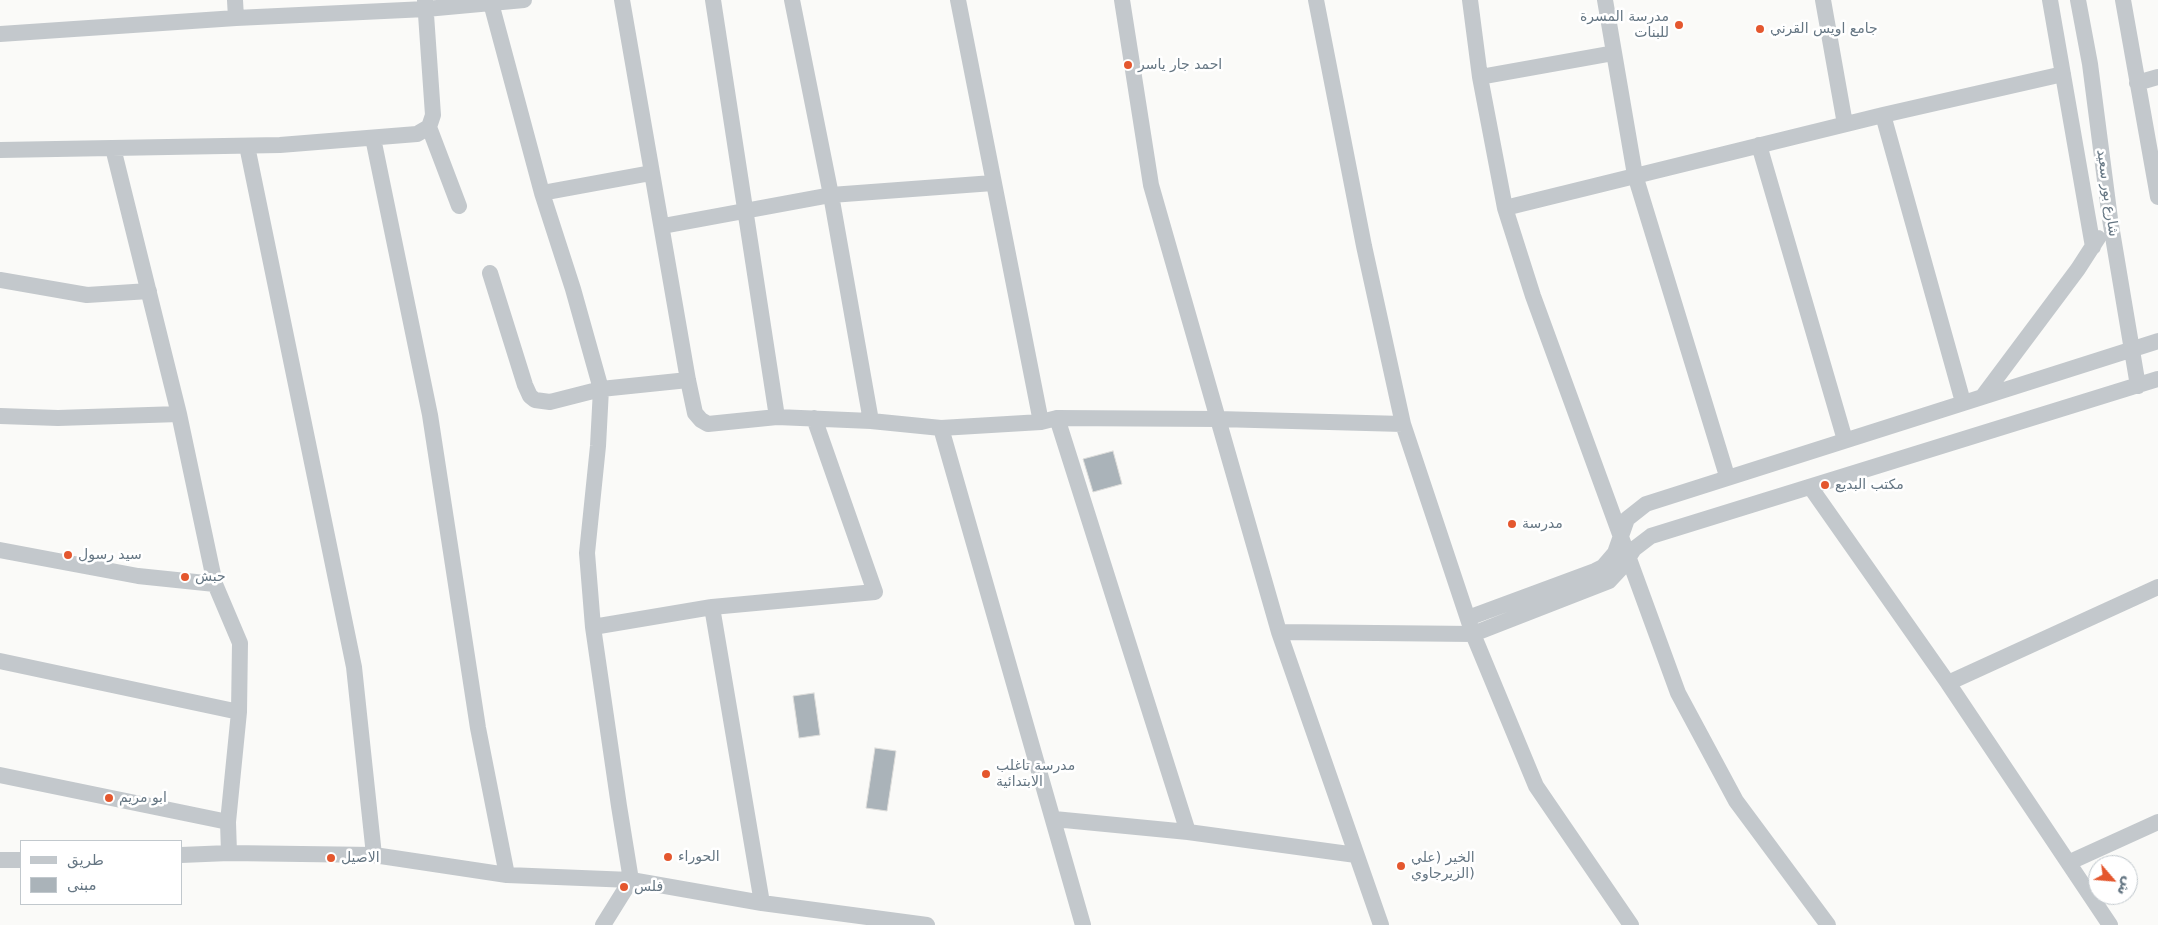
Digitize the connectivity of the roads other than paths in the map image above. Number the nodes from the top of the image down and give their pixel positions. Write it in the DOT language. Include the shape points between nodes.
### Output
graph roads {
  1 [pos="235,0"];
  2 [pos="524,0"];
  3 [pos="622,0"];
  4 [pos="713,0"];
  5 [pos="792,0"];
  6 [pos="958,0"];
  7 [pos="1122,0"];
  8 [pos="1316,0"];
  9 [pos="1470,0"];
  10 [pos="1605,0"];
  11 [pos="1823,0"];
  12 [pos="2069,0"];
  13 [pos="2078,0"];
  14 [pos="2123,0"];
  15 [pos="2051,2"];
  16 [pos="491,3"];
  17 [pos="425,5"];
  18 [pos="236,18"];
  19 [pos="0,34"];
  20 [pos="1614,53"];
  21 [pos="2063,74"];
  22 [pos="1480,77"];
  23 [pos="2158,77"];
  24 [pos="2137,83"];
  25 [pos="1883,115"];
  26 [pos="1845,124"];
  27 [pos="429,128"];
  28 [pos="373,138"];
  29 [pos="1759,145"];
  30 [pos="247,146"];
  31 [pos="113,148"];
  32 [pos="0,150"];
  33 [pos="651,173"];
  34 [pos="1635,175"];
  35 [pos="993,183"];
  36 [pos="542,193"];
  37 [pos="831,195"];
  38 [pos="2158,197"];
  39 [pos="459,206"];
  40 [pos="1505,208"];
  41 [pos="746,211"];
  42 [pos="2110,219"];
  43 [pos="663,226"];
  44 [pos="2093,247"];
  45 [pos="490,273"];
  46 [pos="0,280"];
  47 [pos="149,291"];
  48 [pos="2158,341"];
  49 [pos="2131,349"];
  50 [pos="688,380"];
  51 [pos="2158,380"];
  52 [pos="2138,386"];
  53 [pos="601,389"];
  54 [pos="1983,396"];
  55 [pos="1963,402"];
  56 [pos="179,414"];
  57 [pos="0,416"];
  58 [pos="777,417"];
  59 [pos="814,418"];
  60 [pos="1218,419"];
  61 [pos="1049,420"];
  62 [pos="871,421"];
  63 [pos="1403,424"];
  64 [pos="941,428"];
  65 [pos="1845,440"];
  66 [pos="1727,476"];
  67 [pos="1811,488"];
  68 [pos="1621,536"];
  69 [pos="0,550"];
  70 [pos="1628,558"];
  71 [pos="216,584"];
  72 [pos="2158,587"];
  73 [pos="712,607"];
  74 [pos="1468,618"];
  75 [pos="593,627"];
  76 [pos="1279,632"];
  77 [pos="1473,634"];
  78 [pos="0,661"];
  79 [pos="1948,683"];
  80 [pos="239,712"];
  81 [pos="0,774"];
  82 [pos="1054,819"];
  83 [pos="228,822"];
  84 [pos="2158,822"];
  85 [pos="1188,832"];
  86 [pos="229,853"];
  87 [pos="182,855"];
  88 [pos="1356,855"];
  89 [pos="374,856"];
  90 [pos="0,860"];
  91 [pos="20,860"];
  92 [pos="2070,862"];
  93 [pos="507,875"];
  94 [pos="631,880"];
  95 [pos="762,903"];
  96 [pos="603,925"];
  97 [pos="927,925"];
  98 [pos="1083,925"];
  99 [pos="1381,925"];
  100 [pos="1631,925"];
  101 [pos="1828,925"];
  102 [pos="2110,925"];
  1 -- 18 [label="street"];
  2 -- 16 [label="street"];
  3 -- 33 [label="street"];
  4 -- 41 [label="street"];
  5 -- 37 [label="street"];
  6 -- 35 [label="street"];
  7 -- 60 [label="street" via="1151,185"];
  8 -- 63 [label="street"];
  9 -- 22 [label="street"];
  10 -- 20 [label="street"];
  11 -- 26 [label="street"];
  12 -- 15 [label="street"];
  13 -- 42 [label="street, شارع بور سعيد" via="2090,64"];
  14 -- 24 [label="street"];
  15 -- 21 [label="street"];
  16 -- 17 [label="street"];
  16 -- 36 [label="street"];
  17 -- 18 [label="street"];
  17 -- 27 [label="street" via="433,115"];
  18 -- 19 [label="street"];
  20 -- 22 [label="street"];
  20 -- 34 [label="street"];
  21 -- 25 [label="street"];
  21 -- 44 [label="street"];
  22 -- 40 [label="street"];
  23 -- 24 [label="street"];
  24 -- 38 [label="street"];
  25 -- 26 [label="street"];
  25 -- 55 [label="street"];
  26 -- 29 [label="street"];
  27 -- 28 [label="street" via="417,134"];
  27 -- 39 [label="street"];
  28 -- 30 [label="street"];
  28 -- 93 [label="street" via="430,415 478,728"];
  29 -- 34 [label="street"];
  29 -- 65 [label="street"];
  30 -- 31 [label="street"];
  30 -- 89 [label="street" via="354,667"];
  31 -- 32 [label="street"];
  31 -- 47 [label="street"];
  33 -- 36 [label="street"];
  33 -- 43 [label="street"];
  34 -- 40 [label="street"];
  34 -- 66 [label="street"];
  35 -- 37 [label="street"];
  35 -- 61 [label="street"];
  36 -- 53 [label="street"];
  37 -- 41 [label="street"];
  37 -- 62 [label="street"];
  40 -- 68 [label="street" via="1533,296"];
  41 -- 43 [label="street"];
  41 -- 58 [label="street"];
  42 -- 44 [label="street"];
  42 -- 49 [label="street, شارع بور سعيد"];
  43 -- 50 [label="street"];
  44 -- 54 [label="street"];
  45 -- 53 [label="street" via="530,396 550,402"];
  46 -- 47 [label="street" via="86,295"];
  47 -- 56 [label="street"];
  48 -- 49 [label="street"];
  49 -- 52 [label="street, شارع بور سعيد"];
  49 -- 54 [label="street"];
  50 -- 53 [label="street"];
  50 -- 58 [label="street" via="695,413 708,424"];
  51 -- 52 [label="street"];
  52 -- 67 [label="street"];
  53 -- 75 [label="street" via="587,553"];
  54 -- 55 [label="street"];
  55 -- 65 [label="street"];
  56 -- 57 [label="street" via="58,418"];
  56 -- 71 [label="street"];
  58 -- 59 [label="street"];
  59 -- 62 [label="street"];
  59 -- 73 [label="street" via="875,592"];
  60 -- 61 [label="street"];
  60 -- 63 [label="street"];
  60 -- 76 [label="street"];
  61 -- 64 [label="street"];
  61 -- 85 [label="street"];
  62 -- 64 [label="street"];
  63 -- 74 [label="street"];
  64 -- 82 [label="street"];
  65 -- 66 [label="street"];
  66 -- 68 [label="street" via="1646,504 1627,519"];
  67 -- 70 [label="street" via="1651,536"];
  67 -- 79 [label="street"];
  68 -- 70 [label="street"];
  68 -- 74 [label="street" via="1615,553 1595,571"];
  69 -- 71 [label="street" via="138,576"];
  70 -- 77 [label="street" via="1616,574 1600,585"];
  70 -- 101 [label="street" via="1678,694 1736,802"];
  71 -- 80 [label="street" via="240,643"];
  72 -- 79 [label="street"];
  73 -- 75 [label="street"];
  73 -- 95 [label="street"];
  74 -- 77 [label="street"];
  75 -- 94 [label="street"];
  76 -- 77 [label="street"];
  76 -- 88 [label="street"];
  77 -- 100 [label="street" via="1536,786"];
  78 -- 80 [label="street"];
  79 -- 92 [label="street"];
  80 -- 83 [label="street"];
  81 -- 83 [label="street"];
  82 -- 85 [label="street"];
  82 -- 98 [label="street"];
  83 -- 86 [label="street"];
  84 -- 92 [label="street"];
  85 -- 88 [label="street"];
  86 -- 87 [label="street"];
  86 -- 89 [label="street"];
  88 -- 99 [label="street"];
  89 -- 93 [label="street"];
  90 -- 91 [label="street"];
  92 -- 102 [label="street"];
  93 -- 94 [label="street"];
  94 -- 95 [label="street"];
  94 -- 96 [label="street"];
  95 -- 97 [label="street"];
}
